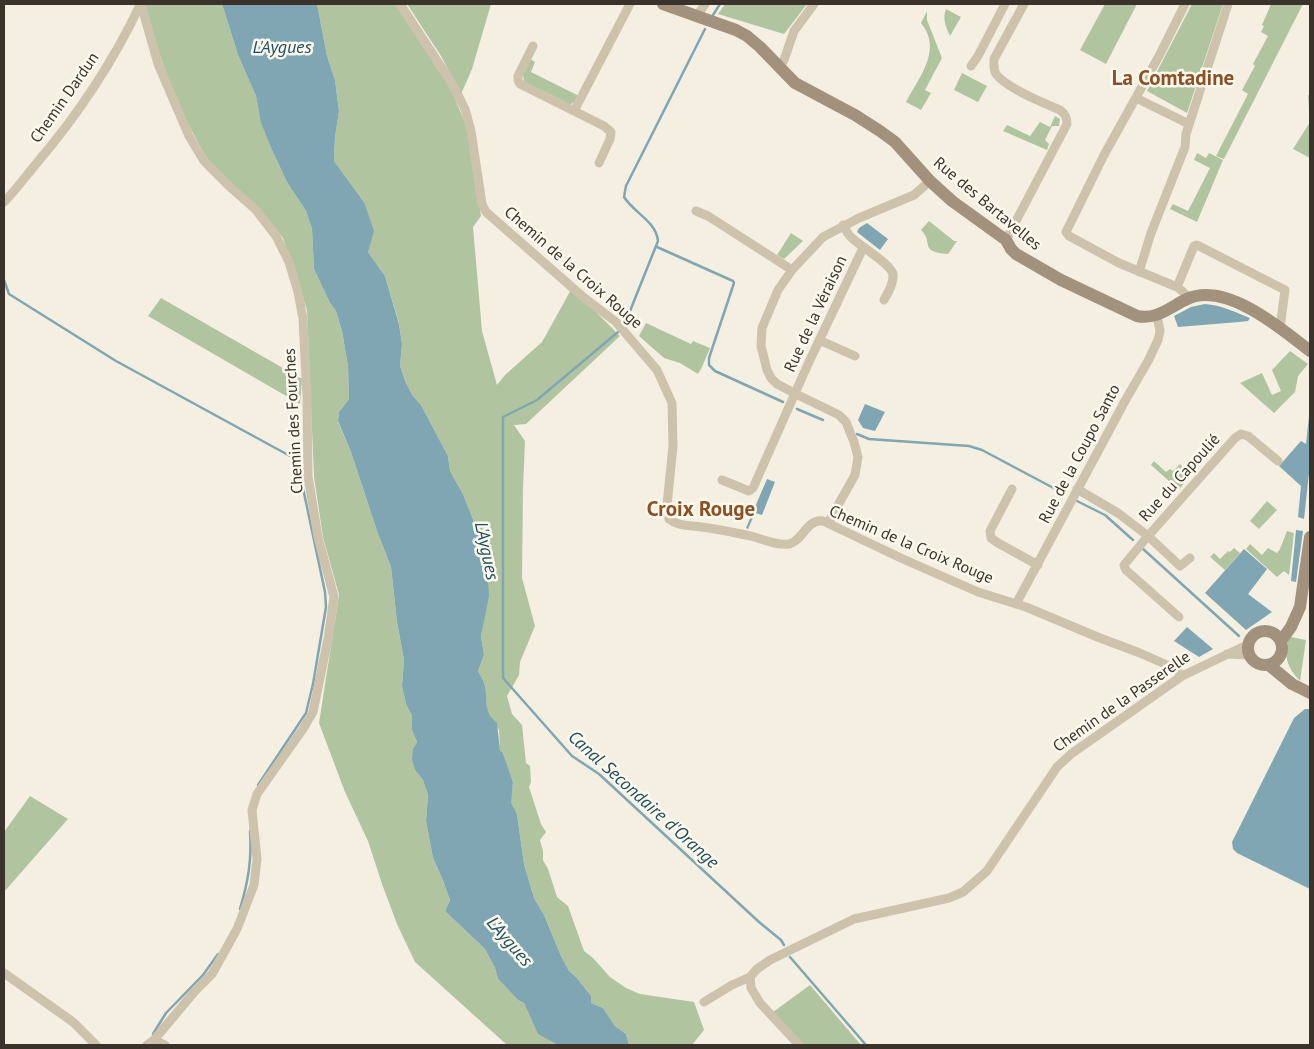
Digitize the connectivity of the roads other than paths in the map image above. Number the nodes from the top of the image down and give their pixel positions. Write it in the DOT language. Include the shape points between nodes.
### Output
graph roads {
  1 [pos="141,4"];
  2 [pos="400,4"];
  3 [pos="630,4"];
  4 [pos="664,4"];
  5 [pos="705,4"];
  6 [pos="814,4"];
  7 [pos="1005,4"];
  8 [pos="1024,4"];
  9 [pos="1185,4"];
  10 [pos="1228,4"];
  11 [pos="697,16"];
  12 [pos="532,46"];
  13 [pos="780,66"];
  14 [pos="971,66"];
  15 [pos="1136,98"];
  16 [pos="574,111"];
  17 [pos="1189,124"];
  18 [pos="599,163"];
  19 [pos="930,181"];
  20 [pos="4,202"];
  21 [pos="696,211"];
  22 [pos="843,225"];
  23 [pos="1006,240"];
  24 [pos="863,248"];
  25 [pos="792,270"];
  26 [pos="1139,272"];
  27 [pos="1178,288"];
  28 [pos="1189,298"];
  29 [pos="884,300"];
  30 [pos="1157,316"];
  31 [pos="1280,328"];
  32 [pos="819,340"];
  33 [pos="1310,351"];
  34 [pos="855,356"];
  35 [pos="796,394"];
  36 [pos="1278,461"];
  37 [pos="722,480"];
  38 [pos="1012,489"];
  39 [pos="1078,489"];
  40 [pos="828,523"];
  41 [pos="1148,536"];
  42 [pos="1310,537"];
  43 [pos="1190,558"];
  44 [pos="1038,565"];
  45 [pos="1308,572"];
  46 [pos="1016,604"];
  47 [pos="1179,617"];
  48 [pos="1277,637"];
  49 [pos="1249,650"];
  50 [pos="1274,662"];
  51 [pos="1182,676"];
  52 [pos="1310,693"];
  53 [pos="4,974"];
  54 [pos="750,977"];
  55 [pos="704,1002"];
  56 [pos="151,1042"];
  57 [pos="96,1045"];
  58 [pos="165,1045"];
  59 [pos="800,1045"];
  1 -- 20 [label="street, Chemin Dardun" via="128,32 89,94 54,143"];
  1 -- 56 [label="street, Chemin des Fourches" via="158,64 189,136 204,161 256,210 276,236 291,269 304,320 308,476 318,537 334,597 313,712 257,794 252,810 257,860 254,885 237,929 212,974"];
  2 -- 40 [label="street, Chemin de la Croix Rouge" via="465,109 486,212 616,322 657,370 672,403 669,519 679,525 719,529 789,544 815,522"];
  3 -- 16 [label="street"];
  4 -- 11 [label="street, Rue des Bartavelles"];
  5 -- 11 [label="street"];
  6 -- 13 [label="street" via="794,31"];
  7 -- 14 [label="street"];
  8 -- 23 [label="street" via="994,59 996,74 1060,110 1067,124"];
  9 -- 15 [label="street"];
  10 -- 17 [label="street"];
  11 -- 13 [label="street, Rue des Bartavelles" via="747,36"];
  12 -- 16 [label="street" via="518,76 520,84"];
  13 -- 19 [label="street, Rue des Bartavelles" via="795,83 855,114 895,142"];
  15 -- 17 [label="street"];
  15 -- 26 [label="street" via="1066,232"];
  16 -- 18 [label="street" via="611,132"];
  17 -- 26 [label="street" via="1185,147 1151,232"];
  19 -- 22 [label="street" via="914,195"];
  19 -- 23 [label="street, Rue des Bartavelles"];
  21 -- 25 [label="street"];
  22 -- 24 [label="street, Rue de la Véraison"];
  22 -- 25 [label="street" via="823,236"];
  23 -- 30 [label="street, Rue des Bartavelles" via="1016,254 1076,287 1138,316"];
  24 -- 29 [label="street" via="892,271 892,284"];
  24 -- 32 [label="street, Rue de la Véraison"];
  25 -- 35 [label="street" via="772,302 762,328 760,346 771,378"];
  26 -- 27 [label="street"];
  27 -- 28 [label="street"];
  27 -- 31 [label="street" via="1197,245 1285,290"];
  28 -- 30 [label="street"];
  28 -- 31 [label="street" via="1206,295 1227,299 1261,314"];
  30 -- 39 [label="street, Rue de la Coupo Santo" via="1158,340"];
  31 -- 33 [label="street"];
  32 -- 34 [label="street"];
  32 -- 35 [label="street, Rue de la Véraison"];
  35 -- 37 [label="street, Rue de la Véraison" via="753,488 749,491"];
  35 -- 40 [label="street" via="839,415 846,422 858,457 855,475"];
  36 -- 41 [label="street, Rue du Capoulié" via="1248,436 1241,434"];
  38 -- 44 [label="street" via="990,531 991,538"];
  39 -- 41 [label="street, Rue du Capoulié"];
  39 -- 44 [label="street, Rue de la Coupo Santo"];
  40 -- 46 [label="street, Chemin de la Croix Rouge" via="926,570"];
  41 -- 43 [label="street" via="1180,566"];
  41 -- 47 [label="street" via="1127,560 1125,568"];
  42 -- 45 [label="street"];
  44 -- 46 [label="street, Rue de la Coupo Santo"];
  45 -- 48 [label="street" via="1296,616"];
  46 -- 51 [label="street, Chemin de la Croix Rouge" via="1140,653"];
  48 -- 49 [label="street, Chemin de la Passerelle" via="1267,631 1255,634"];
  48 -- 50 [label="street" via="1282,653"];
  49 -- 50 [label="street" via="1257,664"];
  49 -- 51 [label="street, Chemin de la Passerelle" via="1225,654"];
  50 -- 52 [label="street" via="1292,684"];
  51 -- 54 [label="street, Chemin de la Passerelle" via="1071,754 1057,768 987,871 963,892 854,919 770,960"];
  53 -- 57 [label="street" via="72,1022"];
  54 -- 55 [label="street, Chemin de la Passerelle"];
  54 -- 59 [label="street" via="751,988 760,1003"];
  56 -- 58 [label="street"];
}
